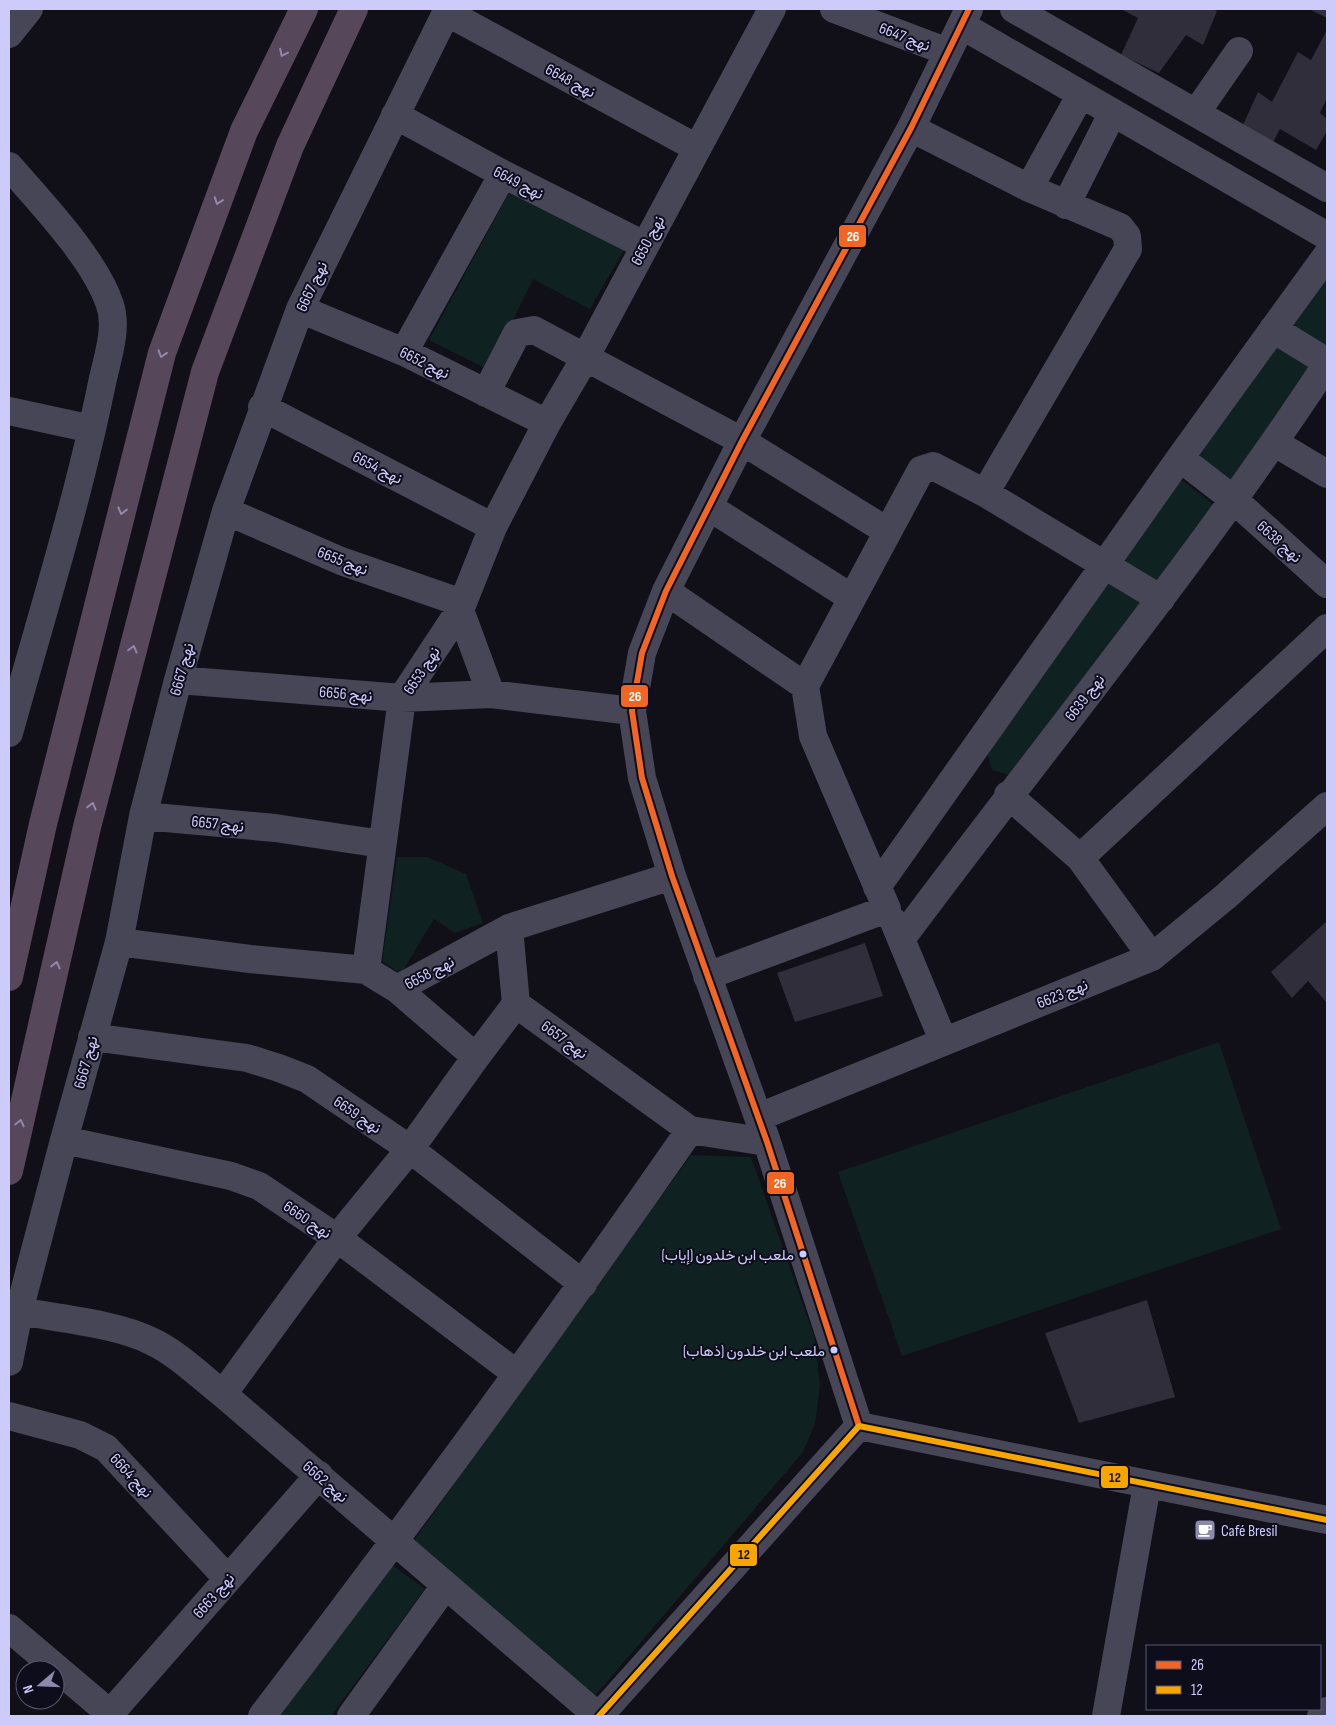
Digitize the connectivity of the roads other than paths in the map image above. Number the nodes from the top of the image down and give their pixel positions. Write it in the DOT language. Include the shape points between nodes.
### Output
graph roads {
  1 [pos="29,9"];
  2 [pos="304,9"];
  3 [pos="354,9"];
  4 [pos="772,9"];
  5 [pos="834,9"];
  6 [pos="1014,9"];
  7 [pos="447,10"];
  8 [pos="965,17"];
  9 [pos="9,34"];
  10 [pos="1239,51"];
  11 [pos="948,52"];
  12 [pos="1080,96"];
  13 [pos="1112,114"];
  14 [pos="1196,114"];
  15 [pos="395,115"];
  16 [pos="911,128"];
  17 [pos="697,148"];
  18 [pos="9,166"];
  19 [pos="503,174"];
  20 [pos="1029,188"];
  21 [pos="1327,188"];
  22 [pos="1066,205"];
  23 [pos="1327,236"];
  24 [pos="644,245"];
  25 [pos="1327,255"];
  26 [pos="300,309"];
  27 [pos="1273,330"];
  28 [pos="404,352"];
  29 [pos="584,358"];
  30 [pos="1327,363"];
  31 [pos="486,393"];
  32 [pos="262,407"];
  33 [pos="9,411"];
  34 [pos="547,423"];
  35 [pos="92,430"];
  36 [pos="742,441"];
  37 [pos="1275,443"];
  38 [pos="1180,458"];
  39 [pos="1327,474"];
  40 [pos="984,493"];
  41 [pos="1233,499"];
  42 [pos="709,506"];
  43 [pos="226,512"];
  44 [pos="493,527"];
  45 [pos="887,531"];
  46 [pos="1106,564"];
  47 [pos="1327,584"];
  48 [pos="666,591"];
  49 [pos="852,598"];
  50 [pos="1162,599"];
  51 [pos="461,606"];
  52 [pos="1327,628"];
  53 [pos="17,674"];
  54 [pos="178,680"];
  55 [pos="805,686"];
  56 [pos="491,694"];
  57 [pos="402,698"];
  58 [pos="632,711"];
  59 [pos="9,733"];
  60 [pos="1008,795"];
  61 [pos="1327,806"];
  62 [pos="143,816"];
  63 [pos="382,844"];
  64 [pos="1080,858"];
  65 [pos="672,876"];
  66 [pos="882,898"];
  67 [pos="509,928"];
  68 [pos="902,938"];
  69 [pos="118,942"];
  70 [pos="1152,957"];
  71 [pos="366,970"];
  72 [pos="707,976"];
  73 [pos="9,977"];
  74 [pos="397,989"];
  75 [pos="516,1004"];
  76 [pos="92,1037"];
  77 [pos="943,1040"];
  78 [pos="476,1057"];
  79 [pos="690,1130"];
  80 [pos="763,1130"];
  81 [pos="64,1140"];
  82 [pos="410,1148"];
  83 [pos="9,1171"];
  84 [pos="337,1238"];
  85 [pos="584,1284"];
  86 [pos="19,1311"];
  87 [pos="9,1362"];
  88 [pos="517,1374"];
  89 [pos="223,1394"];
  90 [pos="9,1416"];
  91 [pos="858,1426"];
  92 [pos="319,1475"];
  93 [pos="1147,1485"];
  94 [pos="1327,1520"];
  95 [pos="395,1542"];
  96 [pos="228,1578"];
  97 [pos="445,1586"];
  98 [pos="9,1628"];
  99 [pos="1327,1711"];
  100 [pos="110,1715"];
  101 [pos="262,1716"];
  102 [pos="351,1716"];
  103 [pos="599,1716"];
  104 [pos="1106,1716"];
  105 [pos="1321,1716"];
  1 -- 9 [label="street"];
  2 -- 73 [label="highway, one-way" via="244,131 162,352 43,824"];
  83 -- 3 [label="highway, one-way" via="87,828 205,372 290,146"];
  4 -- 17 [label="street, نهج 6650"];
  5 -- 11 [label="street, نهج 6647"];
  6 -- 14 [label="street"];
  7 -- 15 [label="street, نهج 6667"];
  7 -- 17 [label="street, نهج 6648"];
  8 -- 11 [label="street"];
  8 -- 12 [label="street"];
  10 -- 14 [label="street"];
  11 -- 16 [label="street"];
  12 -- 13 [label="street"];
  12 -- 20 [label="street"];
  13 -- 22 [label="street"];
  13 -- 23 [label="street"];
  14 -- 21 [label="street"];
  15 -- 19 [label="street, نهج 6649"];
  15 -- 26 [label="street, نهج 6667"];
  16 -- 20 [label="street"];
  16 -- 36 [label="street"];
  17 -- 24 [label="street, نهج 6650"];
  18 -- 35 [label="street" via="65,230 102,286 111,307 113,329"];
  19 -- 24 [label="street, نهج 6649"];
  19 -- 28 [label="street"];
  20 -- 22 [label="street"];
  22 -- 40 [label="street" via="1120,227 1128,236 1128,249"];
  24 -- 29 [label="street, نهج 6650"];
  25 -- 27 [label="street"];
  26 -- 28 [label="street, نهج 6652"];
  26 -- 32 [label="street, نهج 6667"];
  27 -- 30 [label="street"];
  27 -- 38 [label="street"];
  28 -- 31 [label="street, نهج 6652"];
  29 -- 31 [label="street" via="534,330 517,333"];
  29 -- 34 [label="street, نهج 6650"];
  29 -- 36 [label="street"];
  30 -- 37 [label="street, نهج 6639"];
  31 -- 34 [label="street, نهج 6652"];
  32 -- 43 [label="street, نهج 6667"];
  32 -- 44 [label="street, نهج 6654"];
  33 -- 35 [label="street"];
  34 -- 44 [label="street, نهج 6653"];
  35 -- 53 [label="street"];
  36 -- 42 [label="street"];
  36 -- 45 [label="street"];
  37 -- 39 [label="street"];
  37 -- 41 [label="street, نهج 6639"];
  38 -- 41 [label="street, نهج 6638"];
  38 -- 46 [label="street"];
  40 -- 45 [label="street" via="933,466 927,466 921,470"];
  40 -- 46 [label="street"];
  41 -- 47 [label="street, نهج 6638"];
  41 -- 50 [label="street, نهج 6639"];
  42 -- 48 [label="street"];
  42 -- 49 [label="street"];
  43 -- 51 [label="street, نهج 6655" via="341,561"];
  43 -- 54 [label="street, نهج 6667"];
  44 -- 51 [label="street, نهج 6653"];
  45 -- 49 [label="street"];
  46 -- 50 [label="street"];
  46 -- 66 [label="street"];
  48 -- 55 [label="street"];
  48 -- 58 [label="street" via="642,652"];
  49 -- 55 [label="street"];
  50 -- 60 [label="street, نهج 6639"];
  51 -- 56 [label="street"];
  51 -- 57 [label="street, نهج 6653"];
  52 -- 64 [label="street"];
  53 -- 59 [label="street"];
  54 -- 57 [label="street, نهج 6656"];
  54 -- 62 [label="street, نهج 6667"];
  55 -- 66 [label="street" via="813,736"];
  56 -- 57 [label="street, نهج 6656"];
  56 -- 58 [label="street, نهج 6656"];
  57 -- 63 [label="street, نهج 6653"];
  58 -- 65 [label="street" via="642,778"];
  60 -- 64 [label="street"];
  60 -- 68 [label="street, نهج 6639"];
  61 -- 70 [label="street, نهج 6623"];
  62 -- 63 [label="street, نهج 6657" via="275,828"];
  62 -- 69 [label="street, نهج 6667"];
  63 -- 71 [label="street, نهج 6653"];
  64 -- 70 [label="street"];
  65 -- 67 [label="street, نهج 6658"];
  65 -- 72 [label="street"];
  66 -- 68 [label="street"];
  66 -- 72 [label="street"];
  67 -- 74 [label="street, نهج 6658"];
  67 -- 75 [label="street"];
  68 -- 77 [label="street"];
  69 -- 71 [label="street, نهج 6658"];
  69 -- 76 [label="street, نهج 6667"];
  70 -- 77 [label="street, نهج 6623"];
  71 -- 74 [label="street, نهج 6658"];
  72 -- 80 [label="street"];
  74 -- 78 [label="street"];
  75 -- 78 [label="street"];
  75 -- 79 [label="street, نهج 6657"];
  76 -- 81 [label="street, نهج 6667"];
  76 -- 82 [label="street, نهج 6659" via="247,1058 278,1068 307,1079"];
  77 -- 80 [label="street, نهج 6623"];
  78 -- 82 [label="street"];
  79 -- 80 [label="street, نهج 6657"];
  79 -- 85 [label="street"];
  80 -- 91 [label="street"];
  81 -- 84 [label="street, نهج 6660" via="231,1176 259,1186"];
  81 -- 86 [label="street, نهج 6667"];
  82 -- 84 [label="street"];
  82 -- 85 [label="street, نهج 6659"];
  84 -- 88 [label="street, نهج 6660"];
  84 -- 89 [label="street"];
  85 -- 88 [label="street"];
  86 -- 87 [label="street, نهج 6667"];
  86 -- 89 [label="street, نهج 6662" via="128,1332 152,1341"];
  88 -- 95 [label="street"];
  89 -- 92 [label="street, نهج 6662"];
  90 -- 96 [label="street, نهج 6664" via="80,1435 106,1448"];
  91 -- 93 [label="street"];
  91 -- 103 [label="street"];
  92 -- 95 [label="street, نهج 6662"];
  92 -- 96 [label="street, نهج 6663"];
  93 -- 94 [label="street"];
  93 -- 104 [label="street"];
  95 -- 97 [label="street, نهج 6662"];
  95 -- 101 [label="street"];
  96 -- 100 [label="street, نهج 6663"];
  97 -- 102 [label="street"];
  97 -- 103 [label="street, نهج 6662"];
  98 -- 100 [label="street"];
  99 -- 105 [label="street"];
}
